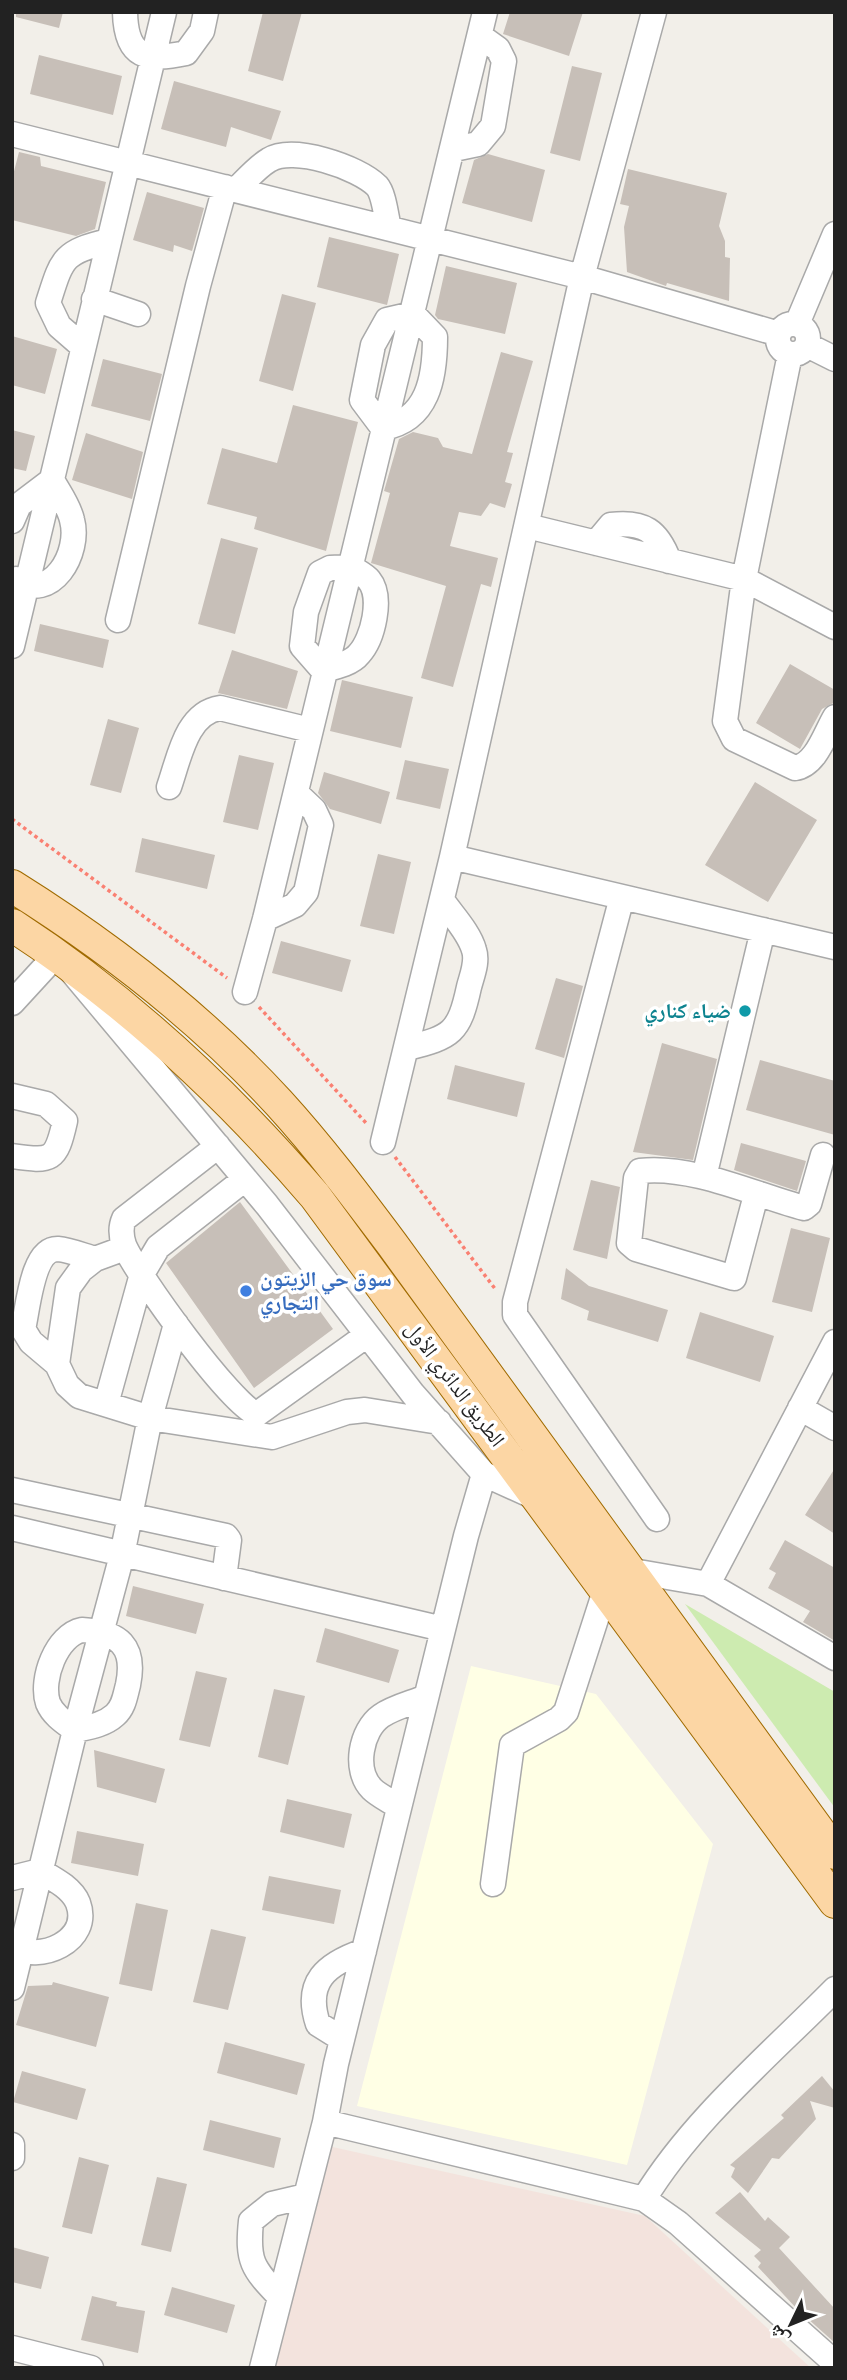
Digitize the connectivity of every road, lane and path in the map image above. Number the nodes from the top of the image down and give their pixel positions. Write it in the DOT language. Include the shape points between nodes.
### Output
graph roads {
  1 [pos="125,12"];
  2 [pos="164,12"];
  3 [pos="206,12"];
  4 [pos="654,12"];
  5 [pos="482,24"];
  6 [pos="155,59"];
  7 [pos="12,134"];
  8 [pos="130,163"];
  9 [pos="231,188"];
  10 [pos="388,228"];
  11 [pos="835,234"];
  12 [pos="430,238"];
  13 [pos="109,241"];
  14 [pos="582,277"];
  15 [pos="94,299"];
  16 [pos="138,314"];
  17 [pos="413,314"];
  18 [pos="793,339"];
  19 [pos="82,345"];
  20 [pos="835,359"];
  21 [pos="383,428"];
  22 [pos="51,480"];
  23 [pos="12,521"];
  24 [pos="527,526"];
  25 [pos="351,567"];
  26 [pos="744,579"];
  27 [pos="19,581"];
  28 [pos="118,620"];
  29 [pos="835,627"];
  30 [pos="12,646"];
  31 [pos="323,670"];
  32 [pos="835,717"];
  33 [pos="310,730"];
  34 [pos="169,787"];
  35 [pos="296,793"];
  36 [pos="12,819"];
  37 [pos="452,857"];
  38 [pos="12,886"];
  39 [pos="622,897"];
  40 [pos="442,900"];
  41 [pos="265,919"];
  42 [pos="12,925"];
  43 [pos="763,930"];
  44 [pos="835,947"];
  45 [pos="57,954"];
  46 [pos="245,992"];
  47 [pos="12,1003"];
  48 [pos="407,1048"];
  49 [pos="12,1096"];
  50 [pos="383,1142"];
  51 [pos="218,1146"];
  52 [pos="823,1155"];
  53 [pos="12,1156"];
  54 [pos="704,1177"];
  55 [pos="245,1179"];
  56 [pos="757,1195"];
  57 [pos="125,1248"];
  58 [pos="95,1259"];
  59 [pos="142,1274"];
  60 [pos="515,1315"];
  61 [pos="176,1324"];
  62 [pos="367,1335"];
  63 [pos="835,1342"];
  64 [pos="57,1364"];
  65 [pos="106,1404"];
  66 [pos="800,1408"];
  67 [pos="150,1418"];
  68 [pos="439,1422"];
  69 [pos="257,1424"];
  70 [pos="835,1428"];
  71 [pos="484,1474"];
  72 [pos="12,1490"];
  73 [pos="540,1499"];
  74 [pos="130,1513"];
  75 [pos="657,1519"];
  76 [pos="12,1528"];
  77 [pos="122,1555"];
  78 [pos="224,1578"];
  79 [pos="616,1579"];
  80 [pos="708,1584"];
  81 [pos="443,1629"];
  82 [pos="103,1631"];
  83 [pos="835,1658"];
  84 [pos="426,1697"];
  85 [pos="75,1730"];
  86 [pos="399,1807"];
  87 [pos="835,1853"];
  88 [pos="40,1871"];
  89 [pos="12,1878"];
  90 [pos="492,1884"];
  91 [pos="835,1902"];
  92 [pos="16,1949"];
  93 [pos="364,1951"];
  94 [pos="12,1988"];
  95 [pos="835,1989"];
  96 [pos="342,2039"];
  97 [pos="325,2122"];
  98 [pos="12,2145"];
  99 [pos="12,2158"];
  100 [pos="306,2196"];
  101 [pos="644,2199"];
  102 [pos="280,2297"];
  103 [pos="12,2348"];
  104 [pos="835,2363"];
  105 [pos="90,2368"];
  106 [pos="262,2368"];
  1 -- 6 [label="street" via="126,32 134,49"];
  2 -- 6 [label="street"];
  3 -- 6 [label="street" via="202,31 186,53"];
  4 -- 14 [label="street"];
  5 -- 12 [label="street"];
  6 -- 8 [label="street"];
  7 -- 8 [label="street"];
  8 -- 9 [label="street"];
  8 -- 13 [label="street"];
  9 -- 10 [label="street"];
  9 -- 10 [label="street" via="269,160 285,154 309,156 358,172 379,188"];
  9 -- 28 [label="street" via="198,286"];
  10 -- 12 [label="street"];
  11 -- 18 [label="street"];
  12 -- 14 [label="street"];
  12 -- 17 [label="street"];
  13 -- 15 [label="street"];
  13 -- 19 [label="street" via="71,254 60,267 48,303 58,326"];
  14 -- 18 [label="street"];
  14 -- 24 [label="street"];
  15 -- 16 [label="street"];
  15 -- 19 [label="street"];
  17 -- 21 [label="street"];
  17 -- 21 [label="street" via="435,337 429,383 412,418"];
  18 -- 20 [label="street"];
  18 -- 26 [label="street"];
  19 -- 22 [label="street"];
  21 -- 25 [label="street"];
  22 -- 23 [label="street" via="19,505"];
  22 -- 27 [label="street"];
  22 -- 27 [label="street" via="73,522 70,548 54,580 43,585"];
  24 -- 26 [label="street"];
  24 -- 37 [label="street"];
  25 -- 31 [label="street"];
  25 -- 31 [label="street" via="373,587 374,618 360,654"];
  26 -- 29 [label="street"];
  26 -- 32 [label="street" via="726,715 728,732 795,768 814,755"];
  27 -- 30 [label="street"];
  31 -- 33 [label="street"];
  33 -- 34 [label="street" via="220,708 211,710 195,721"];
  33 -- 35 [label="street"];
  35 -- 41 [label="street"];
  35 -- 41 [label="street" via="314,810 321,825 306,892 295,905"];
  36 -- 46 [label="path"];
  37 -- 39 [label="street"];
  37 -- 40 [label="street"];
  38 -- 79 [label="main road, الطريق الدائري الأول" via="146,981 278,1102 362,1204"];
  39 -- 43 [label="street"];
  39 -- 60 [label="street"];
  40 -- 48 [label="street"];
  40 -- 48 [label="street" via="467,936 476,959 455,1030 441,1040"];
  41 -- 46 [label="street"];
  42 -- 45 [label="main road, الطريق الدائري الأول"];
  43 -- 44 [label="street"];
  43 -- 54 [label="street"];
  45 -- 47 [label="street"];
  45 -- 51 [label="street"];
  45 -- 73 [label="main road, الطريق الدائري الأول" via="144,1023 256,1128 315,1196"];
  46 -- 50 [label="path"];
  48 -- 50 [label="street"];
  49 -- 53 [label="street" via="46,1104 65,1121 53,1156 41,1161"];
  50 -- 60 [label="path"];
  51 -- 55 [label="street"];
  51 -- 57 [label="street" via="124,1219 121,1237"];
  52 -- 56 [label="street" via="807,1207"];
  54 -- 56 [label="street" via="749,1188"];
  54 -- 56 [label="street" via="638,1172 631,1247 734,1278"];
  55 -- 59 [label="street" via="158,1247"];
  55 -- 62 [label="street"];
  57 -- 58 [label="street"];
  57 -- 59 [label="street"];
  58 -- 64 [label="street" via="68,1288"];
  58 -- 64 [label="street" via="57,1249 38,1261 23,1329"];
  59 -- 61 [label="street"];
  59 -- 65 [label="street"];
  60 -- 75 [label="street"];
  61 -- 67 [label="street"];
  61 -- 69 [label="street"];
  62 -- 68 [label="street"];
  62 -- 69 [label="street"];
  63 -- 66 [label="street"];
  64 -- 65 [label="street" via="67,1385 79,1396"];
  65 -- 67 [label="street"];
  66 -- 70 [label="street"];
  66 -- 80 [label="street"];
  67 -- 69 [label="street"];
  67 -- 74 [label="street"];
  68 -- 69 [label="street" via="365,1410 272,1437"];
  68 -- 71 [label="street"];
  71 -- 73 [label="street"];
  71 -- 81 [label="street"];
  72 -- 74 [label="street"];
  73 -- 79 [label="main road, الطريق الدائري الأول"];
  74 -- 77 [label="street"];
  74 -- 78 [label="street" via="226,1535"];
  76 -- 77 [label="street"];
  77 -- 78 [label="street"];
  77 -- 82 [label="street"];
  78 -- 81 [label="street"];
  79 -- 80 [label="street"];
  79 -- 87 [label="main road, الطريق الدائري الأول"];
  79 -- 90 [label="street" via="566,1712 512,1745"];
  79 -- 91 [label="main road, الطريق الدائري الأول"];
  80 -- 83 [label="street"];
  81 -- 84 [label="street"];
  82 -- 85 [label="street"];
  82 -- 85 [label="street" via="130,1654 132,1666 124,1700 121,1709 105,1722"];
  82 -- 85 [label="street" via="72,1632 55,1656 47,1685 49,1704 61,1721"];
  84 -- 86 [label="street"];
  84 -- 86 [label="street" via="383,1714 364,1741 361,1760 367,1781"];
  85 -- 88 [label="street"];
  86 -- 93 [label="street"];
  88 -- 89 [label="street"];
  88 -- 92 [label="street"];
  88 -- 92 [label="street" via="72,1893 80,1913 73,1936 61,1947"];
  92 -- 94 [label="street"];
  93 -- 96 [label="street"];
  93 -- 96 [label="street" via="327,1969 313,1993 318,2024"];
  95 -- 101 [label="street" via="725,2100 666,2165"];
  96 -- 97 [label="street"];
  97 -- 100 [label="street"];
  97 -- 101 [label="street"];
  98 -- 99 [label="street"];
  100 -- 102 [label="street"];
  100 -- 102 [label="street" via="272,2204 251,2221 248,2245 254,2271"];
  101 -- 104 [label="street" via="678,2223"];
  102 -- 106 [label="street"];
  103 -- 105 [label="street"];
}
